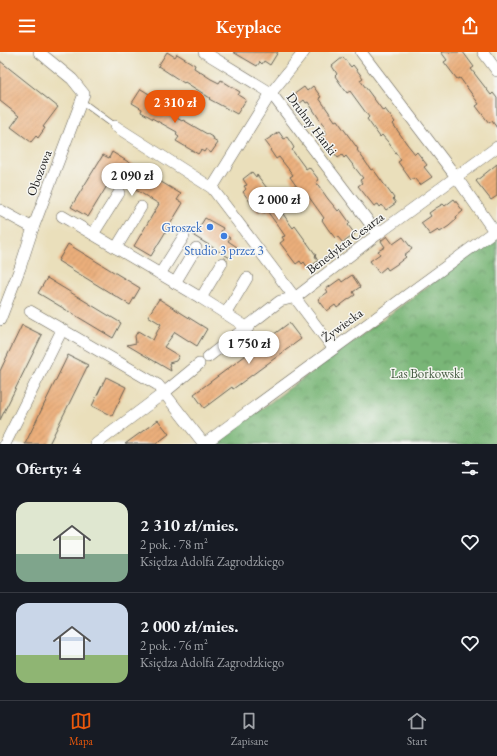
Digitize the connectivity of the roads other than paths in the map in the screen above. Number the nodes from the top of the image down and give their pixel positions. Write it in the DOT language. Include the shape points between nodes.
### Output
graph roads {
  1 [pos="39,52"];
  2 [pos="204,52"];
  3 [pos="304,52"];
  4 [pos="361,52"];
  5 [pos="482,52"];
  6 [pos="497,71"];
  7 [pos="271,93"];
  8 [pos="81,101"];
  9 [pos="115,126"];
  10 [pos="497,147"];
  11 [pos="457,178"];
  12 [pos="212,188"];
  13 [pos="119,193"];
  14 [pos="140,207"];
  15 [pos="0,210"];
  16 [pos="62,216"];
  17 [pos="33,228"];
  18 [pos="495,230"];
  19 [pos="93,234"];
  20 [pos="378,234"];
  21 [pos="184,236"];
  22 [pos="116,248"];
  23 [pos="196,248"];
  24 [pos="222,263"];
  25 [pos="160,274"];
  26 [pos="247,278"];
  27 [pos="175,283"];
  28 [pos="296,297"];
  29 [pos="201,298"];
  30 [pos="30,311"];
  31 [pos="226,314"];
  32 [pos="0,320"];
  33 [pos="248,328"];
  34 [pos="62,330"];
  35 [pos="333,348"];
  36 [pos="208,357"];
  37 [pos="199,364"];
  38 [pos="165,392"];
  39 [pos="5,444"];
  40 [pos="96,444"];
  41 [pos="204,444"];
  1 -- 8 [label="street" via="72,79 84,94"];
  2 -- 7 [label="street, Druhny Hanki"];
  3 -- 7 [label="street"];
  4 -- 11 [label="street"];
  5 -- 6 [label="street"];
  7 -- 12 [label="street"];
  7 -- 20 [label="street, Druhny Hanki"];
  8 -- 9 [label="lane"];
  8 -- 17 [label="street, Obozowa"];
  9 -- 12 [label="street"];
  10 -- 11 [label="street, Benedykta Cesarza"];
  11 -- 18 [label="street"];
  11 -- 20 [label="street, Benedykta Cesarza"];
  12 -- 28 [label="street"];
  13 -- 19 [label="street"];
  14 -- 22 [label="street"];
  15 -- 17 [label="street"];
  16 -- 19 [label="street"];
  17 -- 32 [label="street, Obozowa"];
  18 -- 35 [label="street, Żywiecka"];
  19 -- 22 [label="street"];
  20 -- 28 [label="street, Benedykta Cesarza"];
  21 -- 25 [label="street"];
  22 -- 25 [label="street"];
  23 -- 27 [label="street"];
  24 -- 29 [label="street"];
  25 -- 27 [label="street"];
  26 -- 31 [label="street"];
  27 -- 29 [label="street"];
  28 -- 33 [label="street, Benedykta Cesarza" via="280,301"];
  28 -- 35 [label="street"];
  29 -- 31 [label="street"];
  30 -- 34 [label="street"];
  31 -- 33 [label="street"];
  33 -- 36 [label="street, Benedykta Cesarza"];
  34 -- 38 [label="street" via="158,385"];
  34 -- 39 [label="street"];
  35 -- 41 [label="street, Żywiecka"];
  37 -- 38 [label="street"];
  38 -- 40 [label="street"];
  38 -- 41 [label="street"];
}
